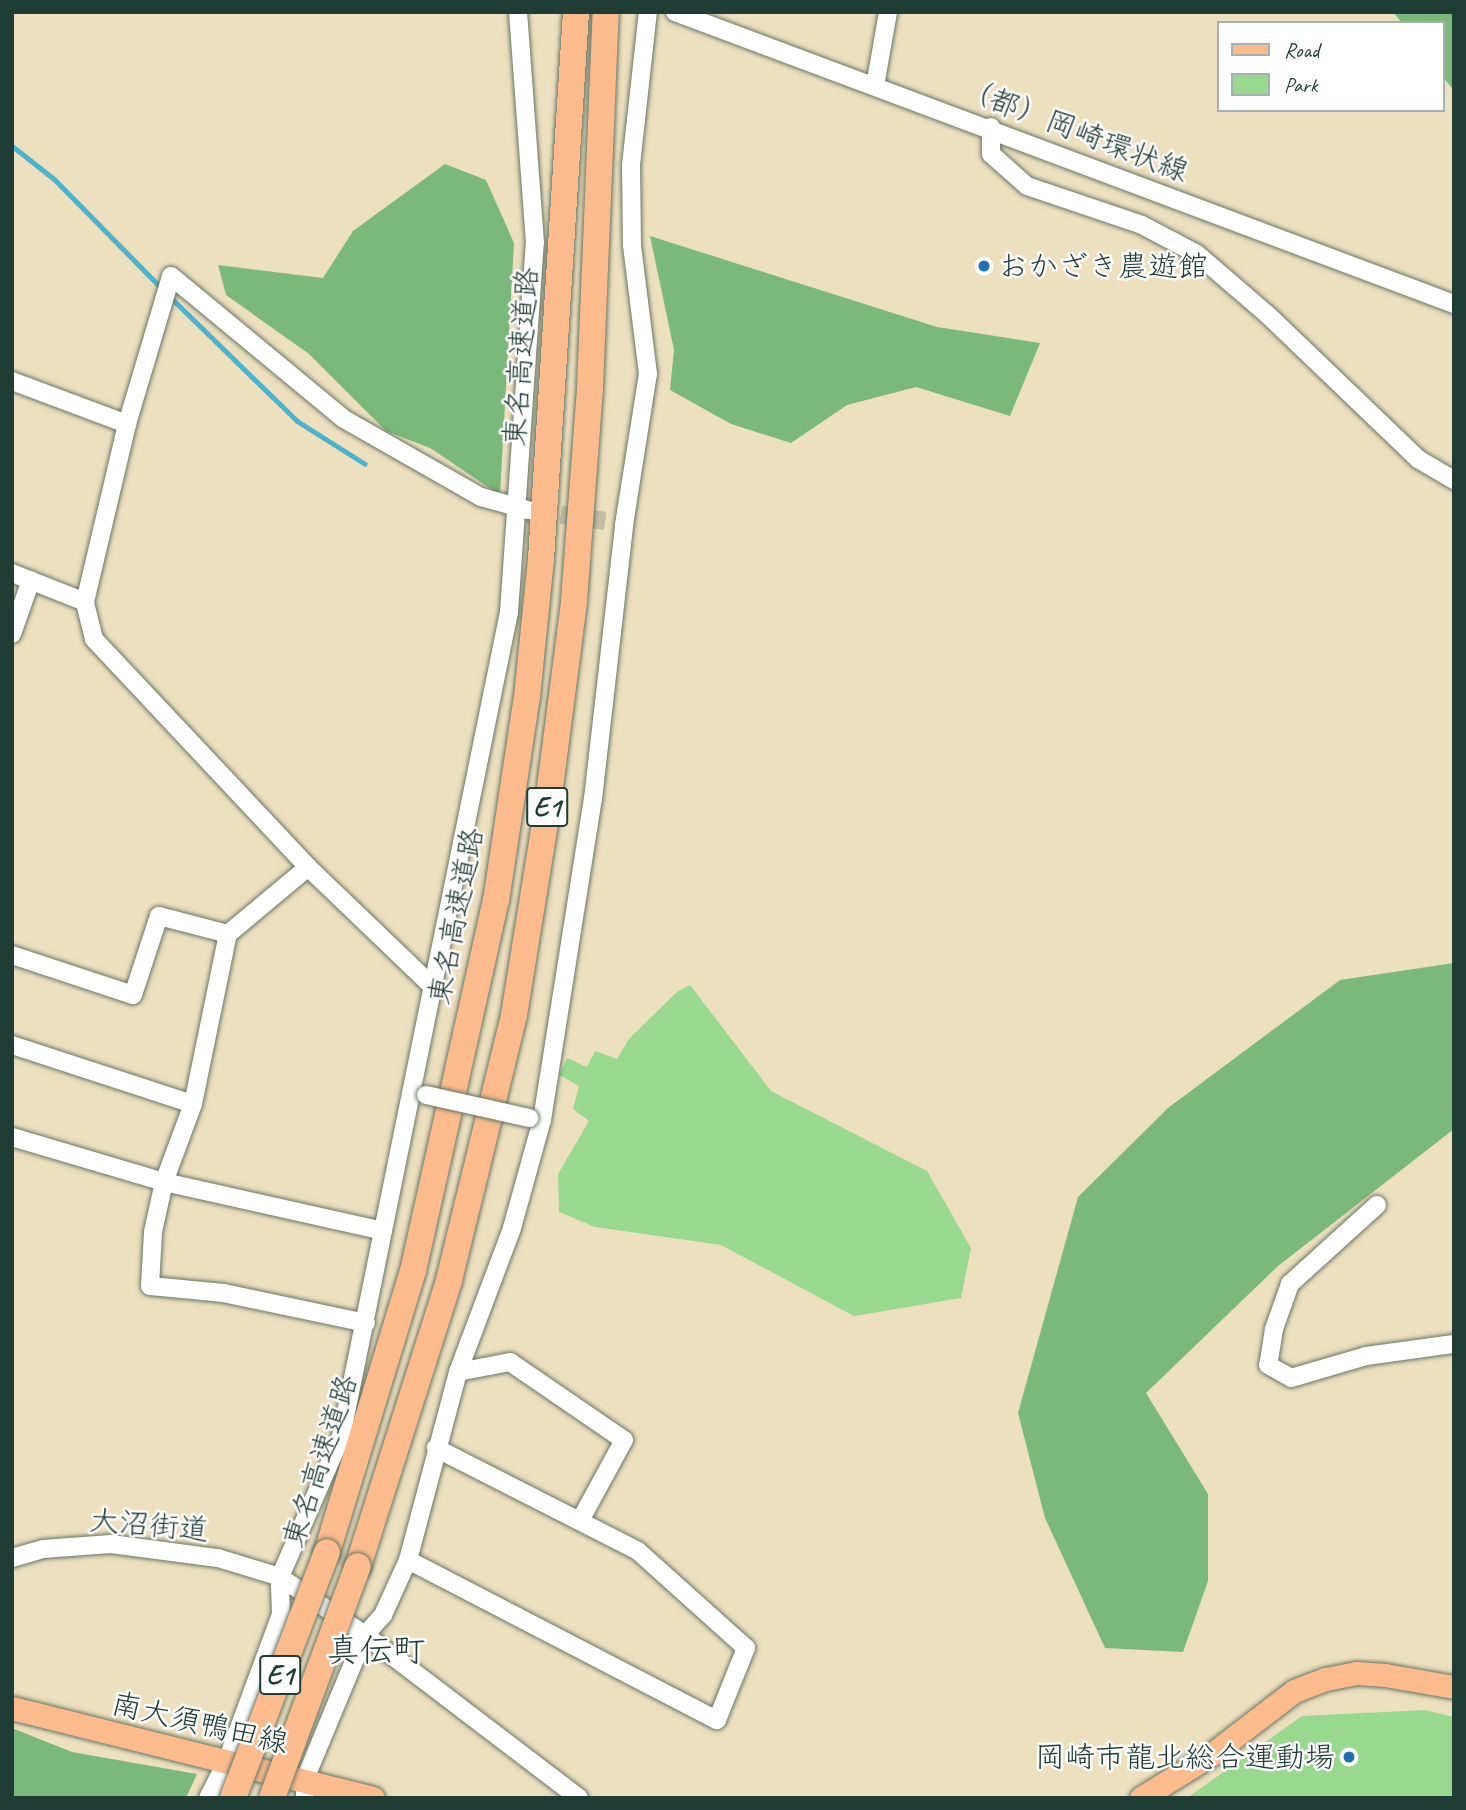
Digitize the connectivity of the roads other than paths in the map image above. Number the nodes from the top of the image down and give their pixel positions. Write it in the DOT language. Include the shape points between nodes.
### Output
graph roads {
  1 [pos="518,12"];
  2 [pos="648,12"];
  3 [pos="675,12"];
  4 [pos="888,12"];
  5 [pos="576,17"];
  6 [pos="606,19"];
  7 [pos="875,86"];
  8 [pos="991,127"];
  9 [pos="1454,304"];
  10 [pos="12,381"];
  11 [pos="127,424"];
  12 [pos="1454,480"];
  13 [pos="521,508"];
  14 [pos="605,522"];
  15 [pos="624,525"];
  16 [pos="12,573"];
  17 [pos="31,580"];
  18 [pos="85,602"];
  19 [pos="12,634"];
  20 [pos="307,867"];
  21 [pos="228,934"];
  22 [pos="12,955"];
  23 [pos="433,987"];
  24 [pos="12,1045"];
  25 [pos="418,1093"];
  26 [pos="193,1104"];
  27 [pos="536,1119"];
  28 [pos="12,1137"];
  29 [pos="164,1182"];
  30 [pos="1377,1205"];
  31 [pos="383,1231"];
  32 [pos="366,1323"];
  33 [pos="1454,1344"];
  34 [pos="458,1372"];
  35 [pos="436,1448"];
  36 [pos="581,1520"];
  37 [pos="12,1558"];
  38 [pos="408,1560"];
  39 [pos="280,1577"];
  40 [pos="365,1635"];
  41 [pos="1454,1687"];
  42 [pos="12,1707"];
  43 [pos="226,1763"];
  44 [pos="305,1789"];
  45 [pos="208,1798"];
  46 [pos="233,1798"];
  47 [pos="272,1798"];
  48 [pos="373,1798"];
  49 [pos="579,1798"];
  50 [pos="1141,1798"];
  1 -- 13 [label="street" via="535,243"];
  2 -- 15 [label="street" via="631,165 632,245 649,374"];
  3 -- 7 [label="street, （都）岡崎環状線"];
  4 -- 7 [label="street"];
  5 -- 46 [label="highway, 東名高速道路 / E1, bridge" via="541,559 527,697 496,901 413,1271 327,1552"];
  6 -- 47 [label="highway, E1, bridge" via="590,387 574,601 514,1014 449,1280 359,1566"];
  7 -- 8 [label="street, （都）岡崎環状線"];
  8 -- 9 [label="street, （都）岡崎環状線"];
  8 -- 12 [label="street" via="991,154 1027,186 1142,225 1197,254 1418,458"];
  10 -- 11 [label="street"];
  11 -- 13 [label="street" via="171,276 344,419 481,497"];
  11 -- 18 [label="street"];
  13 -- 23 [label="street" via="509,612"];
  14 -- 15 [label="street"];
  15 -- 27 [label="street" via="593,799"];
  16 -- 17 [label="street"];
  17 -- 18 [label="street"];
  17 -- 19 [label="street"];
  18 -- 20 [label="street" via="94,639"];
  20 -- 21 [label="street"];
  20 -- 23 [label="street"];
  21 -- 22 [label="street" via="159,916 133,995"];
  21 -- 26 [label="street"];
  23 -- 25 [label="street"];
  24 -- 26 [label="street"];
  25 -- 27 [label="street, bridge"];
  25 -- 31 [label="street"];
  26 -- 29 [label="street"];
  27 -- 34 [label="street" via="512,1228"];
  28 -- 29 [label="street"];
  29 -- 31 [label="street"];
  29 -- 32 [label="street" via="153,1232 150,1286 224,1293"];
  30 -- 33 [label="street" via="1290,1284 1274,1329 1268,1365 1291,1378 1366,1356"];
  31 -- 32 [label="street"];
  32 -- 39 [label="street" via="341,1437"];
  34 -- 35 [label="street"];
  34 -- 36 [label="street" via="510,1362 624,1440"];
  35 -- 36 [label="street"];
  35 -- 38 [label="street"];
  36 -- 38 [label="street" via="638,1551 746,1648 717,1720"];
  37 -- 39 [label="street, 大沼街道" via="43,1549 111,1544 218,1558"];
  38 -- 40 [label="street" via="383,1615"];
  39 -- 40 [label="street, 大沼街道"];
  39 -- 43 [label="street" via="281,1614"];
  40 -- 44 [label="street"];
  40 -- 49 [label="street"];
  41 -- 50 [label="main road" via="1384,1675 1326,1679 1294,1691 1212,1754"];
  42 -- 43 [label="main road, 南大須鴨田線"];
  43 -- 44 [label="main road, 南大須鴨田線"];
  43 -- 45 [label="street"];
  44 -- 48 [label="main road, 南大須鴨田線"];
}
